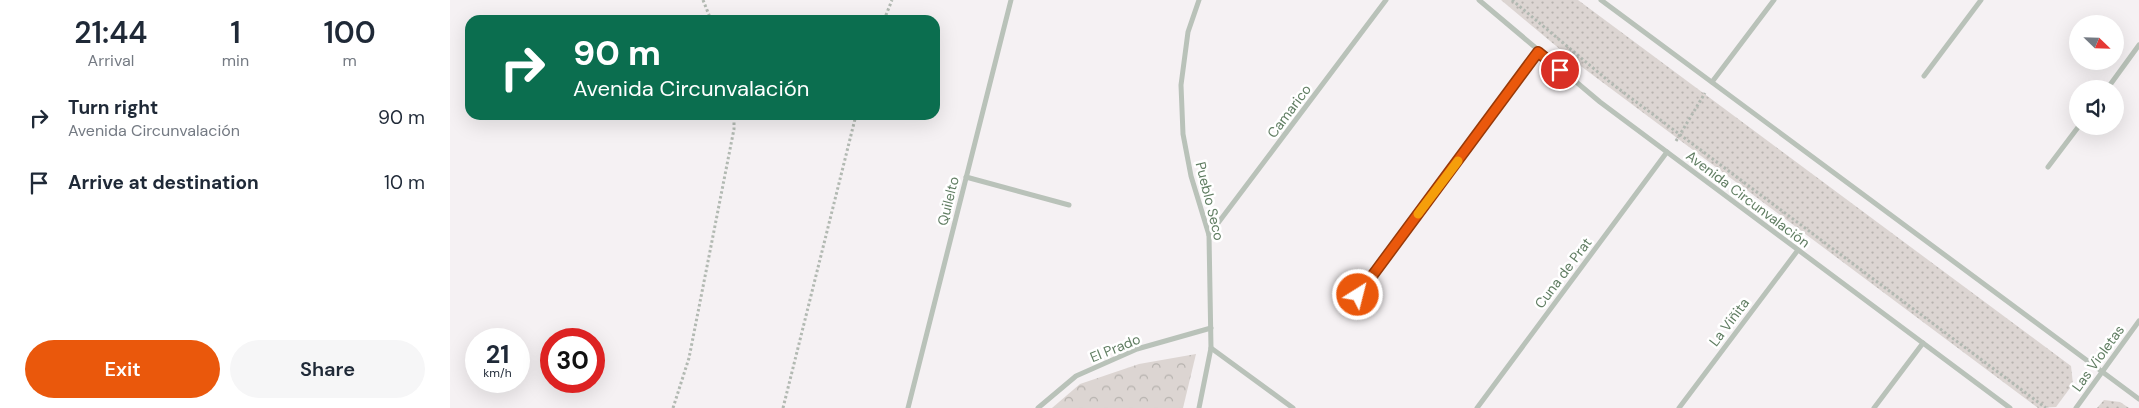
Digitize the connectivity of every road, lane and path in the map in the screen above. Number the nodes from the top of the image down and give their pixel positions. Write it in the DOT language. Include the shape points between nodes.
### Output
graph roads {
  1 [pos="703,0"];
  2 [pos="892,0"];
  3 [pos="1011,0"];
  4 [pos="1199,0"];
  5 [pos="1386,0"];
  6 [pos="1479,0"];
  7 [pos="1512,0"];
  8 [pos="1601,0"];
  9 [pos="1774,0"];
  10 [pos="1981,0"];
  11 [pos="709,15"];
  12 [pos="886,15"];
  13 [pos="2139,45"];
  14 [pos="1538,52"];
  15 [pos="1924,76"];
  16 [pos="2114,80"];
  17 [pos="1712,82"];
  18 [pos="734,120"];
  19 [pos="855,120"];
  20 [pos="2072,135"];
  21 [pos="1680,136"];
  22 [pos="1667,152"];
  23 [pos="2048,167"];
  24 [pos="966,177"];
  25 [pos="1069,204"];
  26 [pos="1209,235"];
  27 [pos="1798,250"];
  28 [pos="1358,295"];
  29 [pos="2139,321"];
  30 [pos="1211,328"];
  31 [pos="1923,343"];
  32 [pos="1211,348"];
  33 [pos="2102,372"];
  34 [pos="2139,399"];
  35 [pos="673,408"];
  36 [pos="783,408"];
  37 [pos="908,408"];
  38 [pos="1038,408"];
  39 [pos="1199,408"];
  40 [pos="1292,408"];
  41 [pos="1477,408"];
  42 [pos="1679,408"];
  43 [pos="1874,408"];
  44 [pos="2010,408"];
  45 [pos="2046,408"];
  46 [pos="2076,408"];
  1 -- 11 [label="path"];
  2 -- 12 [label="path"];
  3 -- 24 [label="street, Quilelto"];
  4 -- 26 [label="street, Pueblo Seco" via="1188,32 1181,85 1183,134 1191,176"];
  5 -- 26 [label="street, Camarico"];
  6 -- 14 [label="street, Avenida Circunvalación"];
  7 -- 21 [label="path"];
  8 -- 17 [label="street"];
  9 -- 17 [label="street"];
  10 -- 15 [label="street"];
  13 -- 16 [label="street"];
  14 -- 22 [label="street, Avenida Circunvalación"];
  14 -- 28 [label="street"];
  17 -- 21 [label="path"];
  17 -- 33 [label="street"];
  18 -- 35 [label="path" via="695,330"];
  19 -- 36 [label="path"];
  20 -- 23 [label="street"];
  21 -- 22 [label="path"];
  21 -- 45 [label="path"];
  22 -- 27 [label="street, Avenida Circunvalación"];
  22 -- 41 [label="street, Cuna de Prat"];
  24 -- 25 [label="street"];
  24 -- 37 [label="street, Quilelto"];
  26 -- 30 [label="street, Pueblo Seco"];
  27 -- 31 [label="street, Avenida Circunvalación"];
  27 -- 42 [label="street, La Viñita"];
  29 -- 33 [label="street, Las Violetas"];
  30 -- 32 [label="street, Pueblo Seco"];
  30 -- 38 [label="street, El Prado" via="1137,349 1076,376"];
  31 -- 43 [label="street"];
  31 -- 44 [label="street, Avenida Circunvalación"];
  32 -- 39 [label="street, Pueblo Seco"];
  32 -- 40 [label="street"];
  33 -- 34 [label="street"];
  33 -- 46 [label="street, Las Violetas"];
}
